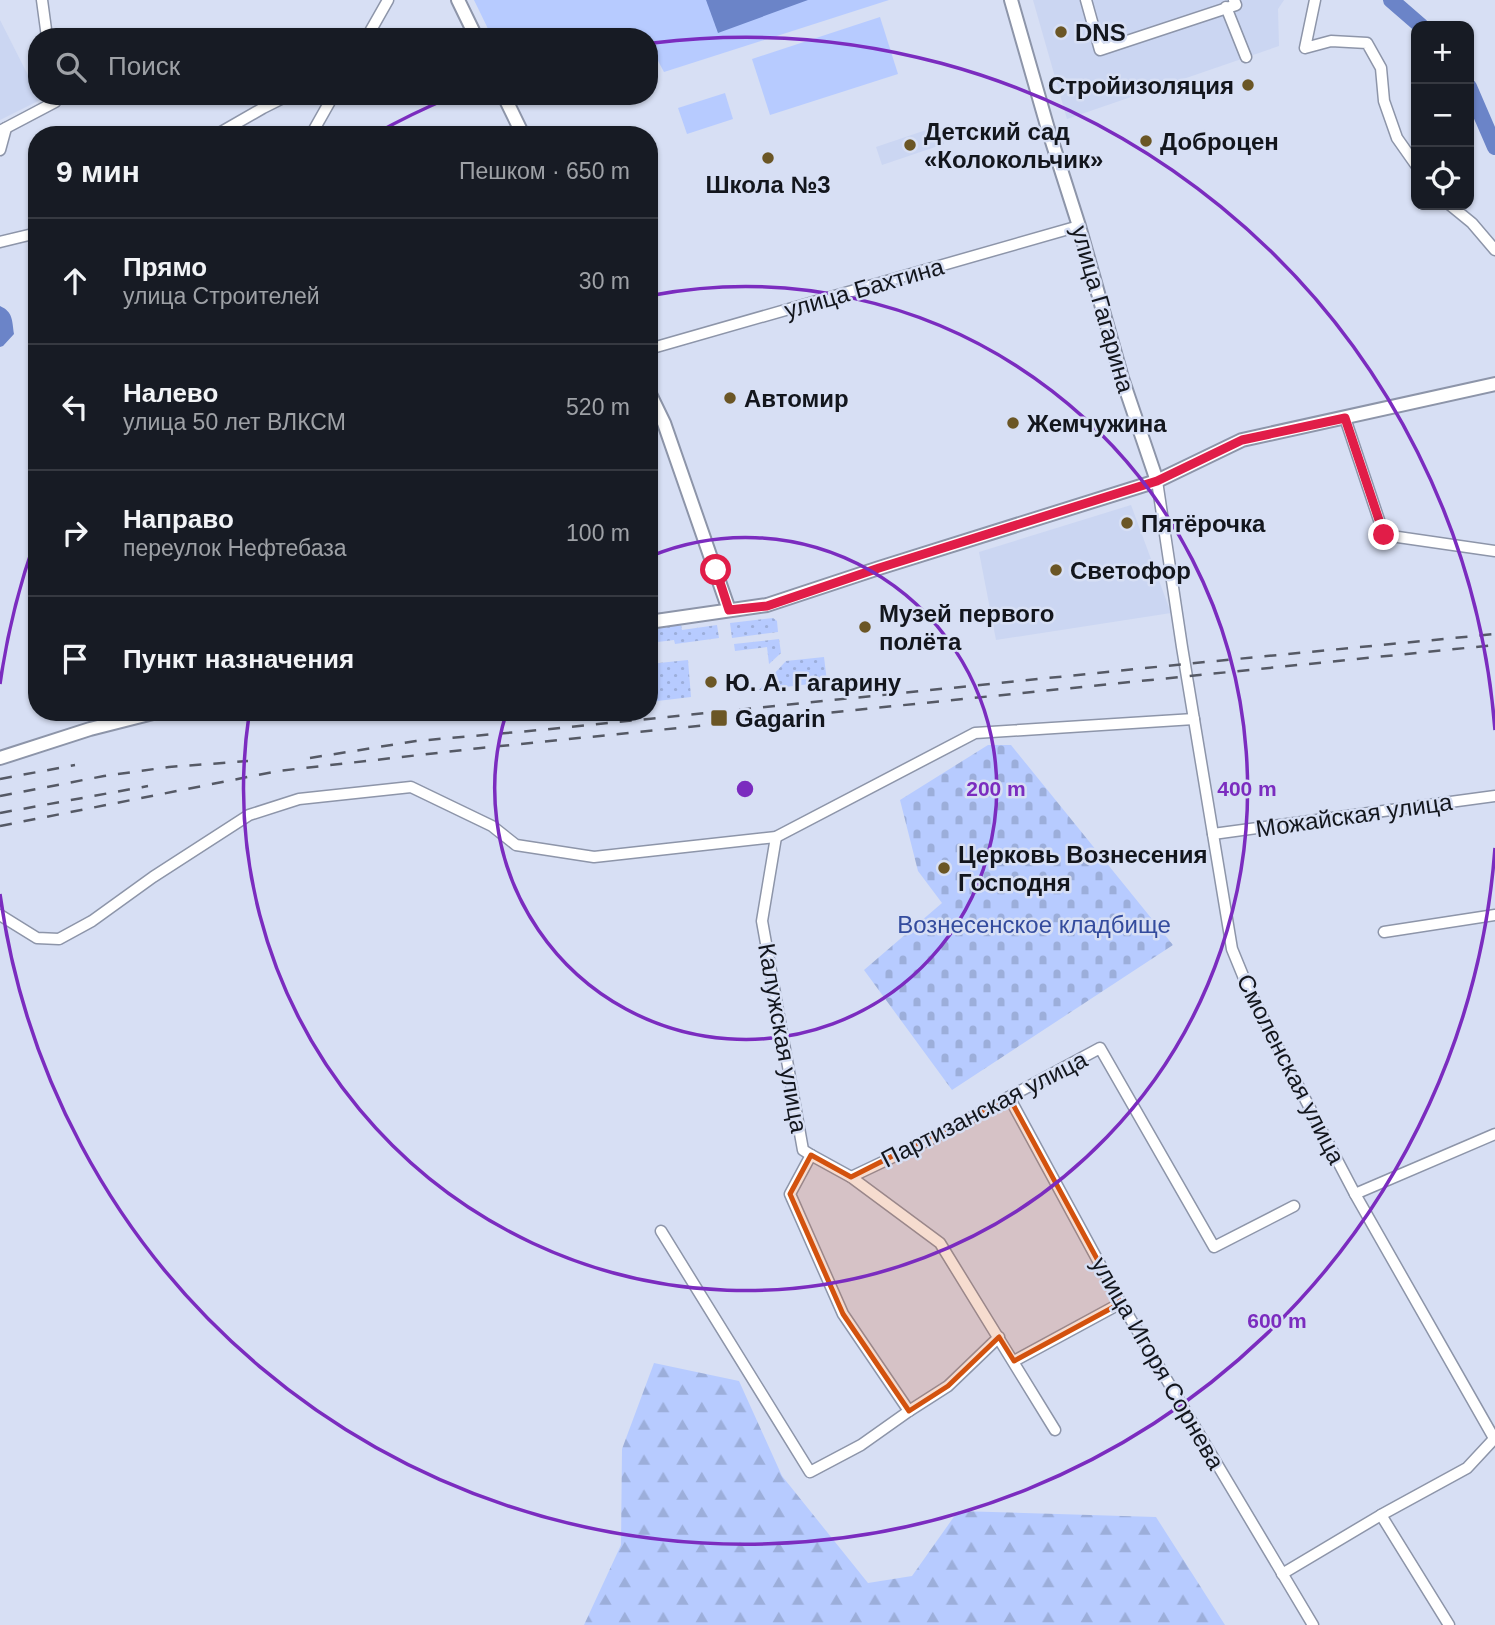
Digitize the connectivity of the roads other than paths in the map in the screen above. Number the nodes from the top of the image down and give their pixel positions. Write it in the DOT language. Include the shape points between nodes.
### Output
graph roads {
  1 [pos="42,0"];
  2 [pos="388,0"];
  3 [pos="458,0"];
  4 [pos="1011,0"];
  5 [pos="1086,0"];
  6 [pos="1315,0"];
  7 [pos="1230,4"];
  8 [pos="46,28"];
  9 [pos="372,28"];
  10 [pos="472,28"];
  11 [pos="1246,57"];
  12 [pos="49,105"];
  13 [pos="269,105"];
  14 [pos="327,105"];
  15 [pos="508,105"];
  16 [pos="232,126"];
  17 [pos="316,126"];
  18 [pos="519,126"];
  19 [pos="3,130"];
  20 [pos="0,150"];
  21 [pos="1411,158"];
  22 [pos="1456,210"];
  23 [pos="1079,226"];
  24 [pos="28,235"];
  25 [pos="0,242"];
  26 [pos="1495,250"];
  27 [pos="658,346"];
  28 [pos="1495,384"];
  29 [pos="658,410"];
  30 [pos="1345,418"];
  31 [pos="1157,481"];
  32 [pos="1495,551"];
  33 [pos="729,610"];
  34 [pos="658,621"];
  35 [pos="1185,664"];
  36 [pos="1194,719"];
  37 [pos="122,721"];
  38 [pos="0,758"];
  39 [pos="1495,796"];
  40 [pos="1213,834"];
  41 [pos="776,836"];
  42 [pos="0,915"];
  43 [pos="1495,915"];
  44 [pos="1384,932"];
  45 [pos="1009,1097"];
  46 [pos="1495,1134"];
  47 [pos="811,1155"];
  48 [pos="851,1177"];
  49 [pos="1355,1194"];
  50 [pos="1294,1206"];
  51 [pos="662,1231"];
  52 [pos="1121,1303"];
  53 [pos="999,1337"];
  54 [pos="1014,1361"];
  55 [pos="909,1411"];
  56 [pos="1055,1430"];
  57 [pos="1494,1439"];
  58 [pos="1381,1515"];
  59 [pos="1282,1574"];
  60 [pos="1312,1625"];
  61 [pos="1449,1625"];
  1 -- 8 [label="street"];
  2 -- 9 [label="street"];
  3 -- 10 [label="main road"];
  4 -- 23 [label="main road, улица Гагарина"];
  5 -- 7 [label="street" via="1100,50"];
  6 -- 21 [label="street" via="1305,48 1331,41 1367,43 1381,68 1384,100 1397,138"];
  7 -- 11 [label="street"];
  12 -- 19 [label="street"];
  13 -- 16 [label="street"];
  14 -- 17 [label="street"];
  15 -- 18 [label="main road"];
  19 -- 20 [label="street"];
  22 -- 26 [label="street"];
  23 -- 27 [label="street, улица Бахтина"];
  23 -- 31 [label="main road, улица Гагарина" via="1122,379"];
  24 -- 25 [label="street"];
  28 -- 30 [label="main road"];
  29 -- 33 [label="main road"];
  30 -- 31 [label="main road" via="1242,440"];
  30 -- 32 [label="street" via="1384,535"];
  31 -- 33 [label="main road" via="767,606"];
  31 -- 35 [label="street, улица Гагарина"];
  33 -- 34 [label="main road"];
  35 -- 36 [label="street, Смоленская улица"];
  36 -- 40 [label="street, Смоленская улица"];
  36 -- 41 [label="street" via="975,733"];
  37 -- 38 [label="main road"];
  39 -- 40 [label="street, Можайская улица"];
  40 -- 49 [label="street, Смоленская улица" via="1232,949"];
  41 -- 42 [label="street" via="594,857 516,845 492,826 411,787 331,795 299,799 249,815 59,939 37,938"];
  41 -- 47 [label="street, Калужская улица" via="762,921 803,1150"];
  43 -- 44 [label="street"];
  45 -- 48 [label="street, Партизанская улица"];
  45 -- 50 [label="street, Партизанская улица" via="1100,1048 1214,1247"];
  45 -- 52 [label="street, улица Игоря Сорнева"];
  46 -- 49 [label="street"];
  47 -- 48 [label="street, Калужская улица"];
  47 -- 55 [label="street" via="790,1194 843,1314"];
  48 -- 53 [label="street, Калужская улица" via="940,1243"];
  49 -- 57 [label="street, Смоленская улица"];
  51 -- 55 [label="street" via="810,1472 861,1445"];
  52 -- 54 [label="street"];
  52 -- 59 [label="street, улица Игоря Сорнева"];
  53 -- 54 [label="street, Калужская улица"];
  53 -- 55 [label="street" via="948,1386"];
  54 -- 56 [label="street, Калужская улица"];
  57 -- 58 [label="street" via="1467,1468"];
  58 -- 59 [label="street"];
  58 -- 61 [label="street"];
  59 -- 60 [label="street, улица Игоря Сорнева"];
}
